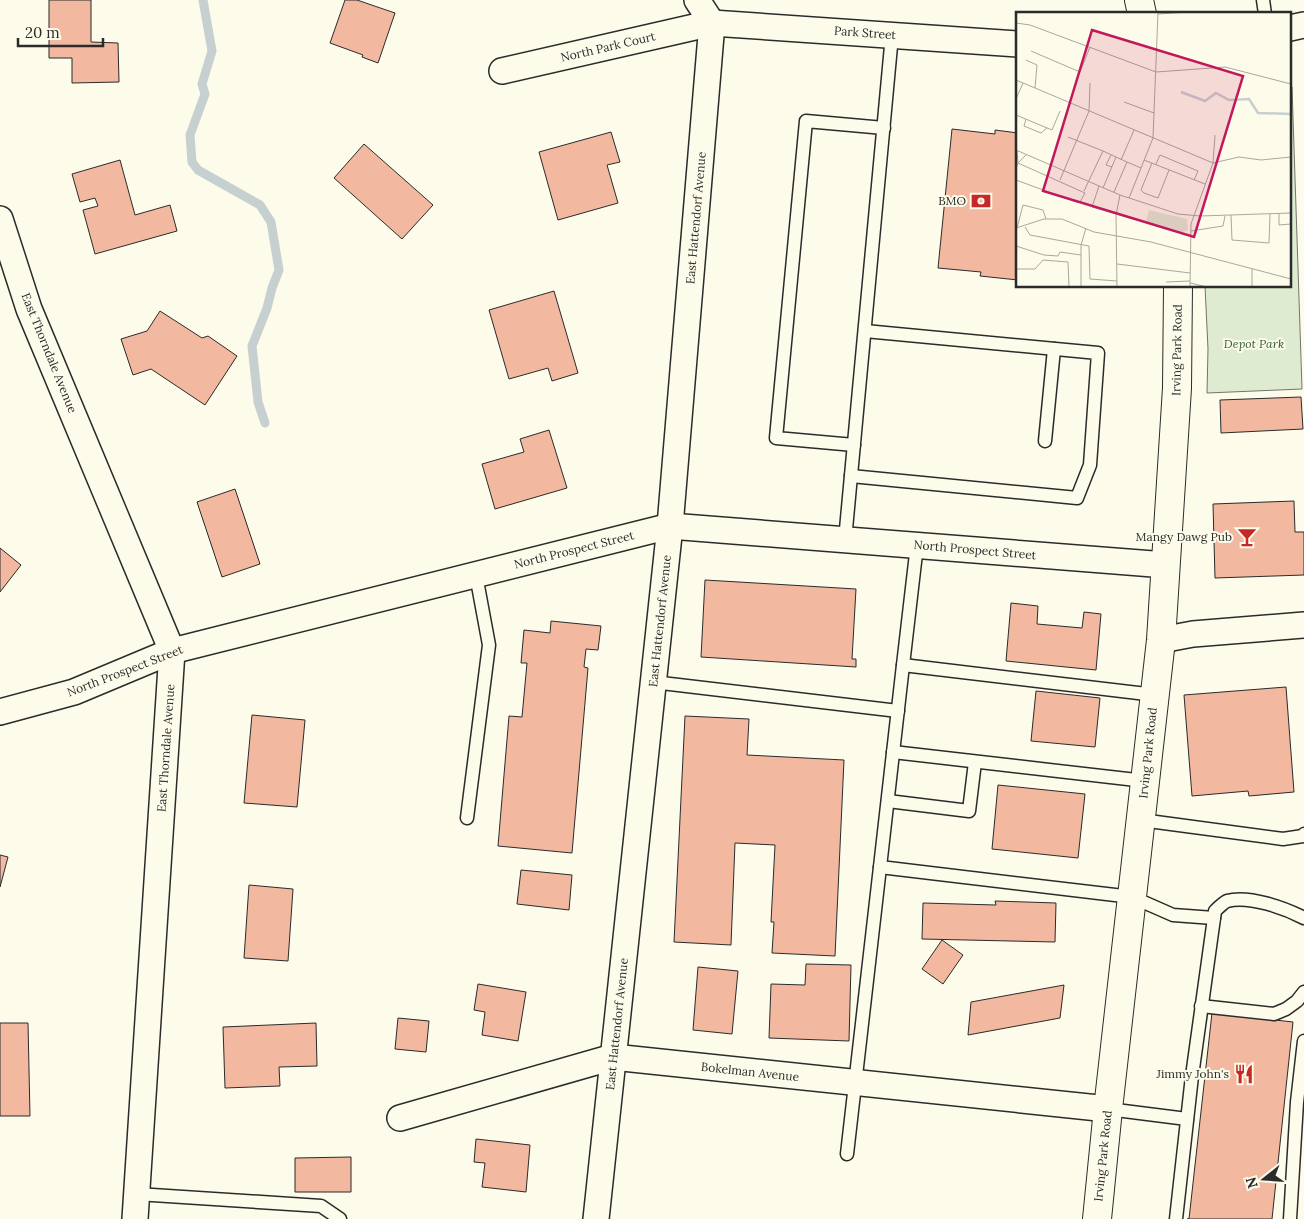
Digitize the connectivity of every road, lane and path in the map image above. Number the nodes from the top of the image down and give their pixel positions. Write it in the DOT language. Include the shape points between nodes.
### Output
graph roads {
  1 [pos="697,0"];
  2 [pos="712,22"];
  3 [pos="892,35"];
  4 [pos="1016,44"];
  5 [pos="502,71"];
  6 [pos="884,128"];
  7 [pos="0,219"];
  8 [pos="1178,288"];
  9 [pos="865,331"];
  10 [pos="1054,349"];
  11 [pos="1045,441"];
  12 [pos="854,445"];
  13 [pos="851,476"];
  14 [pos="670,526"];
  15 [pos="845,540"];
  16 [pos="917,546"];
  17 [pos="1166,566"];
  18 [pos="476,575"];
  19 [pos="1304,625"];
  20 [pos="1161,640"];
  21 [pos="172,651"];
  22 [pos="903,666"];
  23 [pos="653,682"];
  24 [pos="1155,695"];
  25 [pos="898,710"];
  26 [pos="0,712"];
  27 [pos="893,752"];
  28 [pos="975,762"];
  29 [pos="1145,782"];
  30 [pos="888,801"];
  31 [pos="467,818"];
  32 [pos="1141,820"];
  33 [pos="1304,834"];
  34 [pos="880,867"];
  35 [pos="1132,896"];
  36 [pos="1214,918"];
  37 [pos="1304,918"];
  38 [pos="1304,992"];
  39 [pos="1202,1006"];
  40 [pos="1304,1041"];
  41 [pos="613,1057"];
  42 [pos="855,1083"];
  43 [pos="1108,1110"];
  44 [pos="400,1118"];
  45 [pos="1187,1119"];
  46 [pos="847,1154"];
  47 [pos="137,1194"];
  48 [pos="135,1219"];
  49 [pos="340,1219"];
  50 [pos="596,1219"];
  51 [pos="1097,1219"];
  52 [pos="1176,1219"];
  53 [pos="1290,1219"];
  1 -- 2 [label="street"];
  2 -- 3 [label="street, Park Street"];
  2 -- 5 [label="street, North Park Court"];
  2 -- 14 [label="street, East Hattendorf Avenue"];
  3 -- 4 [label="street, Park Street"];
  3 -- 6 [label="lane"];
  6 -- 9 [label="lane"];
  6 -- 12 [label="lane" via="806,121 776,438"];
  7 -- 21 [label="street, East Thorndale Avenue" via="29,308"];
  8 -- 17 [label="main road, Irving Park Road" via="1177,388"];
  9 -- 10 [label="lane"];
  9 -- 12 [label="lane"];
  10 -- 11 [label="lane"];
  10 -- 13 [label="lane" via="1098,354 1090,465 1077,498"];
  12 -- 13 [label="lane"];
  13 -- 15 [label="lane"];
  14 -- 15 [label="street, North Prospect Street"];
  14 -- 18 [label="street, North Prospect Street"];
  14 -- 23 [label="street, East Hattendorf Avenue"];
  15 -- 16 [label="street, North Prospect Street"];
  16 -- 17 [label="street, North Prospect Street"];
  16 -- 22 [label="lane"];
  17 -- 20 [label="main road, Irving Park Road"];
  18 -- 21 [label="street, North Prospect Street"];
  18 -- 31 [label="lane" via="490,645"];
  19 -- 20 [label="street" via="1193,634"];
  20 -- 24 [label="main road, Irving Park Road"];
  21 -- 26 [label="street, North Prospect Street" via="74,692"];
  21 -- 47 [label="street, East Thorndale Avenue"];
  22 -- 24 [label="lane"];
  22 -- 25 [label="lane"];
  23 -- 25 [label="lane"];
  23 -- 41 [label="street, East Hattendorf Avenue"];
  24 -- 29 [label="main road, Irving Park Road"];
  25 -- 27 [label="lane"];
  27 -- 28 [label="lane"];
  27 -- 30 [label="lane"];
  28 -- 29 [label="lane"];
  28 -- 30 [label="lane" via="969,810"];
  29 -- 32 [label="main road, Irving Park Road"];
  30 -- 34 [label="lane"];
  32 -- 33 [label="lane" via="1283,839"];
  32 -- 35 [label="main road, Irving Park Road"];
  34 -- 35 [label="lane"];
  34 -- 42 [label="lane"];
  35 -- 36 [label="lane" via="1173,915"];
  35 -- 43 [label="main road, Irving Park Road"];
  36 -- 37 [label="lane" via="1214,911 1226,901 1250,900 1288,910"];
  36 -- 39 [label="lane"];
  38 -- 39 [label="lane" via="1297,1001 1274,1014"];
  39 -- 45 [label="lane"];
  40 -- 53 [label="lane"];
  41 -- 42 [label="street, Bokelman Avenue"];
  41 -- 44 [label="street, Bokelman Avenue"];
  41 -- 50 [label="street, East Hattendorf Avenue"];
  42 -- 43 [label="street, Bokelman Avenue"];
  42 -- 46 [label="lane"];
  43 -- 45 [label="lane"];
  43 -- 51 [label="main road, Irving Park Road"];
  45 -- 52 [label="lane"];
  47 -- 48 [label="street, East Thorndale Avenue"];
  47 -- 49 [label="lane" via="321,1206"];
}
